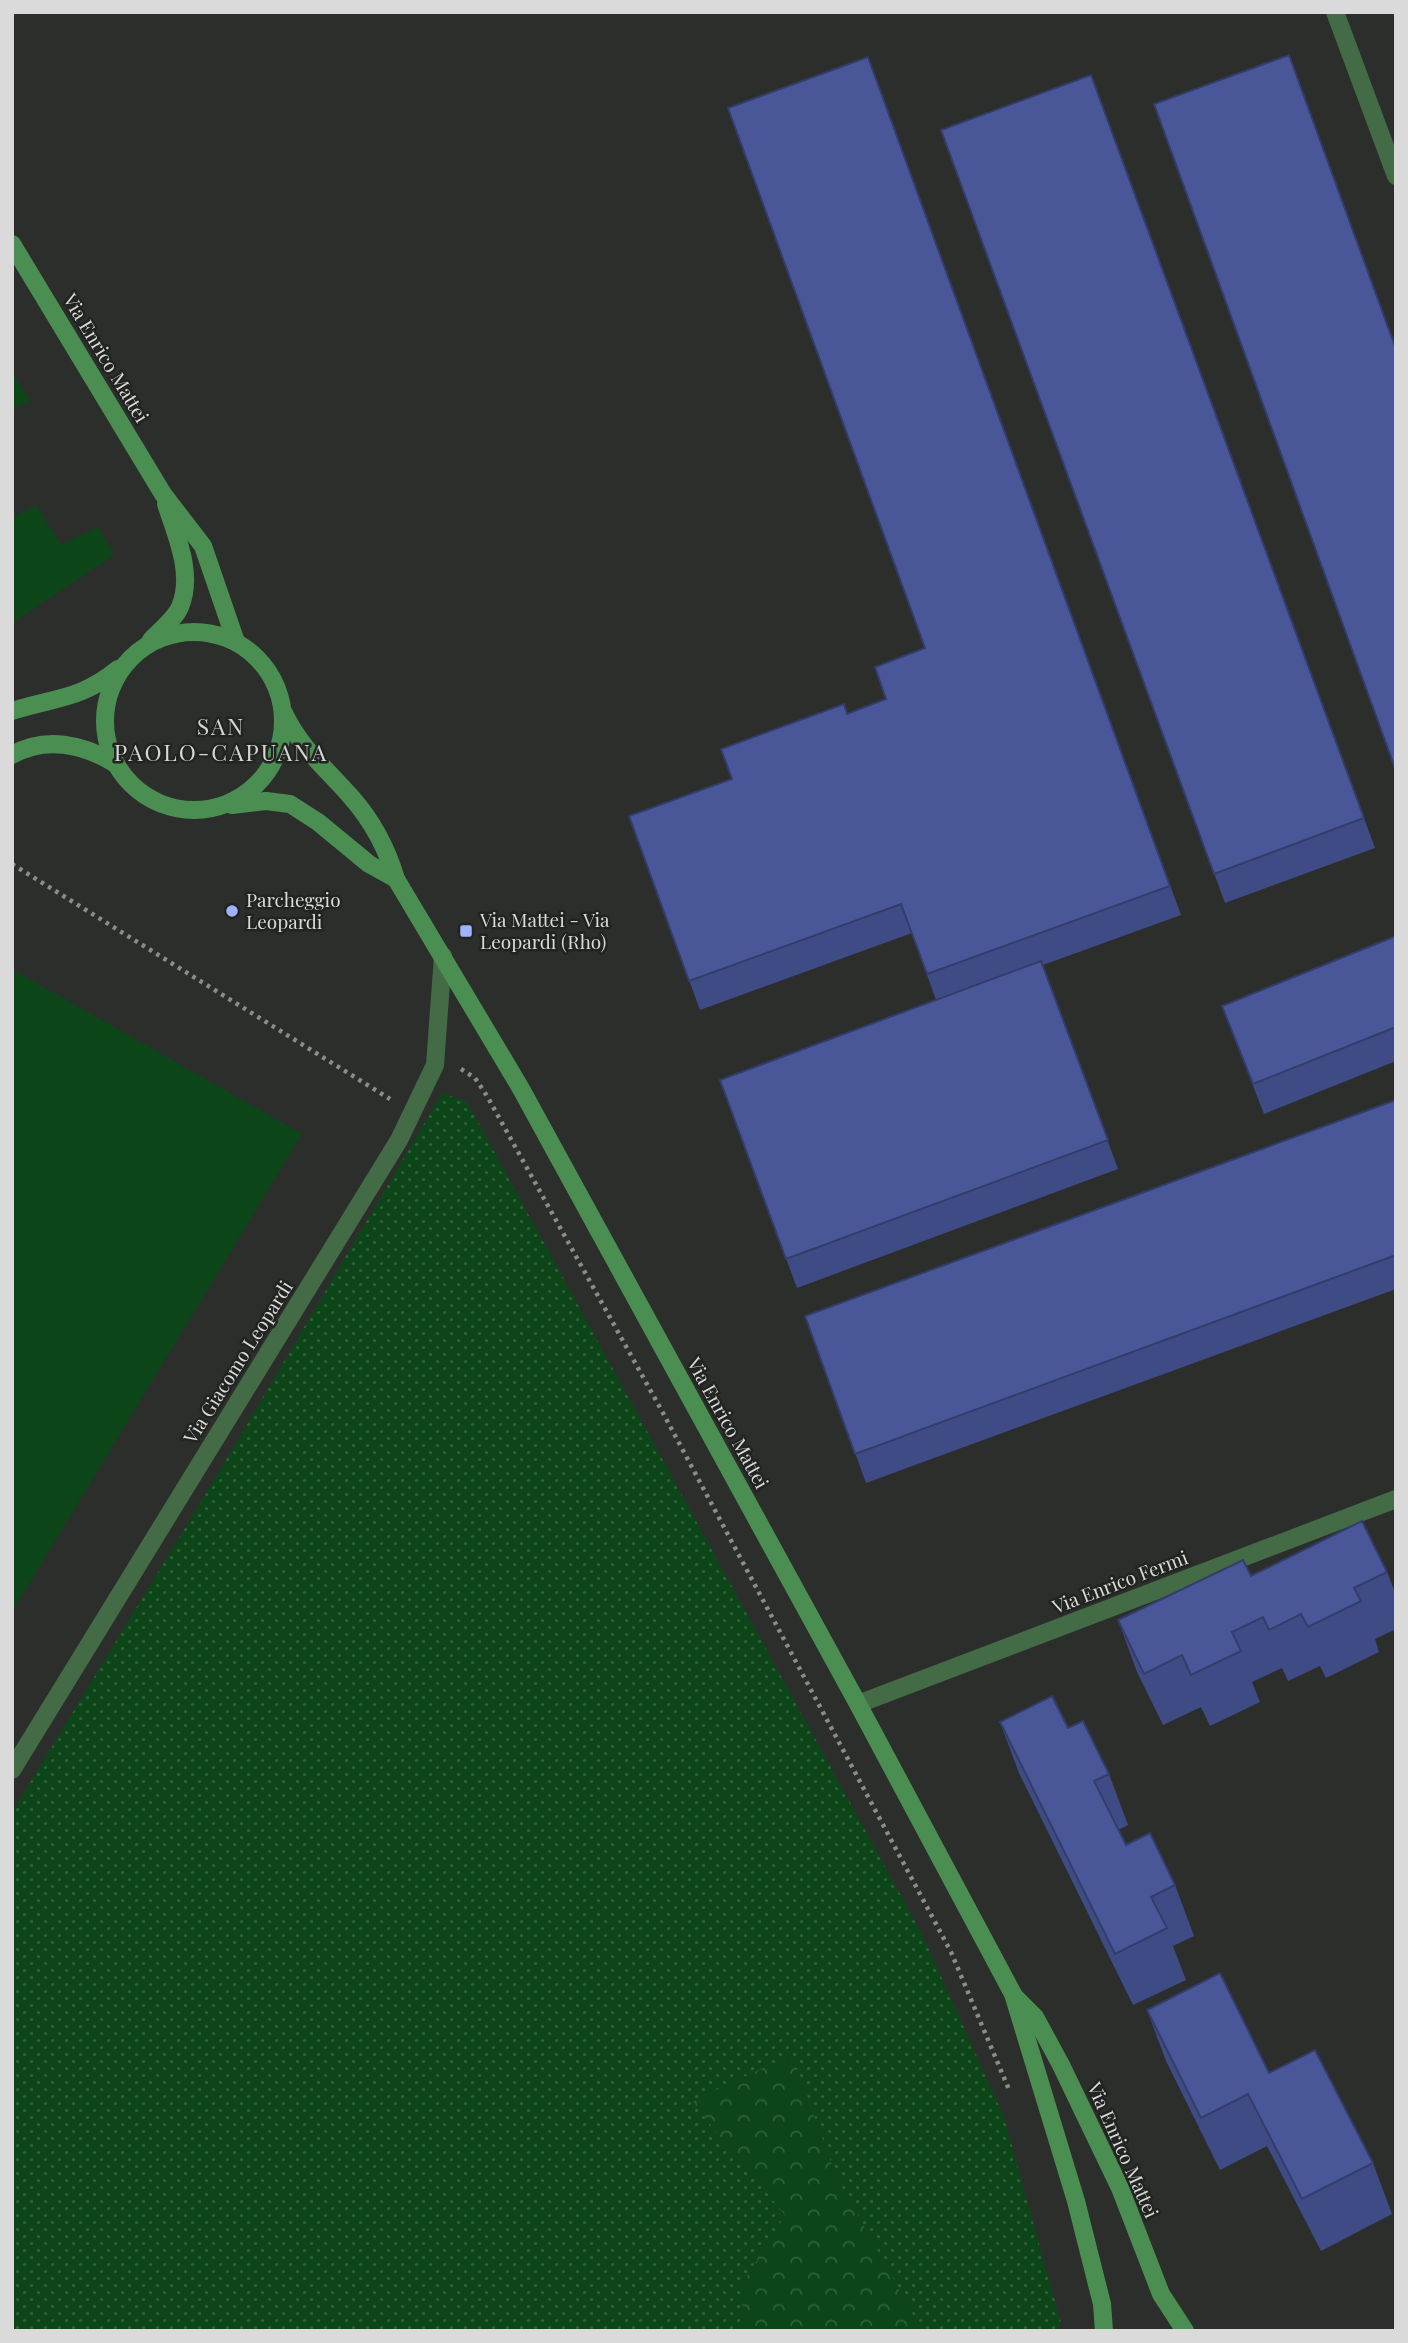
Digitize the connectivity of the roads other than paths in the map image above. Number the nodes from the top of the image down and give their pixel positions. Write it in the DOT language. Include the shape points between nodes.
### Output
graph roads {
  1 [pos="1335,12"];
  2 [pos="1396,176"];
  3 [pos="12,244"];
  4 [pos="163,494"];
  5 [pos="236,642"];
  6 [pos="144,647"];
  7 [pos="126,663"];
  8 [pos="12,710"];
  9 [pos="284,713"];
  10 [pos="12,755"];
  11 [pos="114,763"];
  12 [pos="220,807"];
  13 [pos="396,880"];
  14 [pos="443,956"];
  15 [pos="1396,1499"];
  16 [pos="858,1704"];
  17 [pos="12,1770"];
  18 [pos="1013,1994"];
  19 [pos="1104,2331"];
  20 [pos="1185,2331"];
  1 -- 2 [label="street"];
  3 -- 4 [label="street, Via Enrico Mattei"];
  4 -- 5 [label="street, Via Enrico Mattei" via="203,546"];
  4 -- 6 [label="street, Via Enrico Mattei" via="186,581 180,608"];
  5 -- 6 [label="street" via="190,631"];
  5 -- 9 [label="street" via="261,661 276,685"];
  6 -- 7 [label="street"];
  7 -- 8 [label="street" via="72,698"];
  7 -- 11 [label="street" via="112,683 104,710 106,740"];
  9 -- 12 [label="street" via="282,738 262,780"];
  9 -- 13 [label="street, Via Enrico Mattei" via="305,750 373,826"];
  10 -- 11 [label="street" via="51,743 96,752"];
  11 -- 12 [label="street" via="150,800 195,811"];
  12 -- 13 [label="street, Via Enrico Mattei" via="266,801 290,804"];
  13 -- 14 [label="street, Via Enrico Mattei"];
  14 -- 16 [label="street, Via Enrico Mattei" via="527,1099"];
  14 -- 17 [label="street, Via Giacomo Leopardi" via="435,1065 399,1140"];
  15 -- 16 [label="street, Via Enrico Fermi"];
  16 -- 18 [label="street, Via Enrico Mattei"];
  18 -- 19 [label="street, Via Enrico Mattei" via="1076,2201 1102,2304"];
  18 -- 20 [label="street, Via Enrico Mattei" via="1035,2017 1061,2065 1120,2188 1161,2294"];
}
